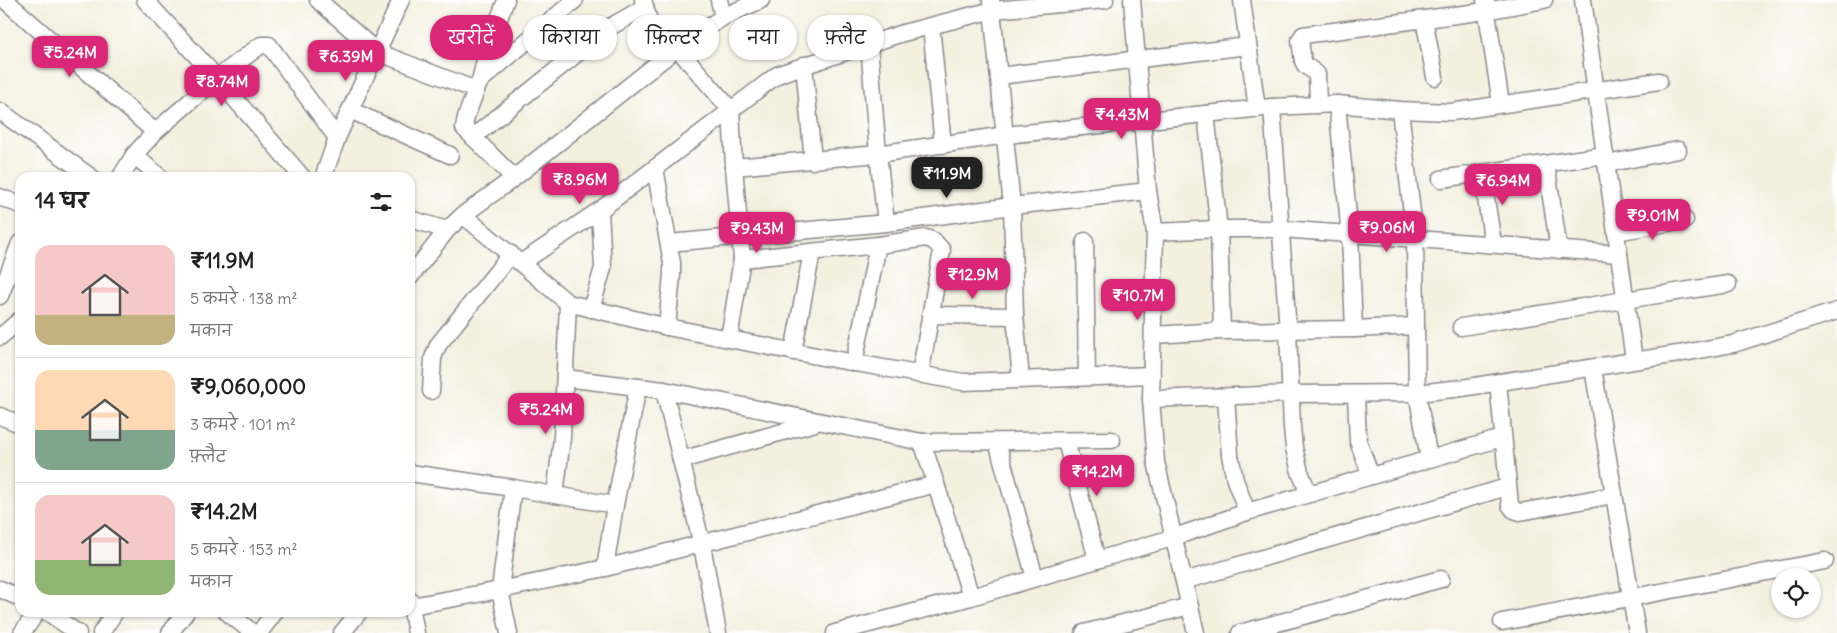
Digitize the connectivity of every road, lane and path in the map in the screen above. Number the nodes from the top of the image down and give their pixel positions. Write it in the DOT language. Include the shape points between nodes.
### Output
graph roads {
  1 [pos="5,0"];
  2 [pos="145,0"];
  3 [pos="318,0"];
  4 [pos="401,0"];
  5 [pos="506,0"];
  6 [pos="575,0"];
  7 [pos="718,0"];
  8 [pos="761,0"];
  9 [pos="1105,0"];
  10 [pos="1132,0"];
  11 [pos="1242,0"];
  12 [pos="1544,0"];
  13 [pos="1584,0"];
  14 [pos="644,4"];
  15 [pos="992,5"];
  16 [pos="1486,5"];
  17 [pos="723,17"];
  18 [pos="1424,19"];
  19 [pos="719,20"];
  20 [pos="931,26"];
  21 [pos="884,40"];
  22 [pos="1248,46"];
  23 [pos="377,52"];
  24 [pos="1137,58"];
  25 [pos="661,60"];
  26 [pos="688,60"];
  27 [pos="820,60"];
  28 [pos="870,60"];
  29 [pos="804,65"];
  30 [pos="1000,76"];
  31 [pos="1435,77"];
  32 [pos="218,78"];
  33 [pos="1659,81"];
  34 [pos="478,86"];
  35 [pos="1594,90"];
  36 [pos="1337,104"];
  37 [pos="1501,104"];
  38 [pos="1318,105"];
  39 [pos="1265,108"];
  40 [pos="350,110"];
  41 [pos="731,110"];
  42 [pos="1400,110"];
  43 [pos="0,111"];
  44 [pos="1206,114"];
  45 [pos="1142,122"];
  46 [pos="155,132"];
  47 [pos="1006,136"];
  48 [pos="337,138"];
  49 [pos="473,138"];
  50 [pos="943,145"];
  51 [pos="1678,150"];
  52 [pos="878,154"];
  53 [pos="134,155"];
  54 [pos="450,155"];
  55 [pos="1606,159"];
  56 [pos="813,161"];
  57 [pos="1546,164"];
  58 [pos="734,167"];
  59 [pos="655,168"];
  60 [pos="84,172"];
  61 [pos="124,172"];
  62 [pos="154,172"];
  63 [pos="299,172"];
  64 [pos="325,172"];
  65 [pos="1482,173"];
  66 [pos="514,178"];
  67 [pos="1440,179"];
  68 [pos="1148,191"];
  69 [pos="0,197"];
  70 [pos="15,203"];
  71 [pos="1012,206"];
  72 [pos="600,210"];
  73 [pos="463,215"];
  74 [pos="415,220"];
  75 [pos="1685,220"];
  76 [pos="886,223"];
  77 [pos="1219,228"];
  78 [pos="1281,229"];
  79 [pos="447,230"];
  80 [pos="1155,232"];
  81 [pos="1616,232"];
  82 [pos="1350,235"];
  83 [pos="739,237"];
  84 [pos="1415,238"];
  85 [pos="1085,241"];
  86 [pos="669,243"];
  87 [pos="1492,244"];
  88 [pos="878,245"];
  89 [pos="1559,250"];
  90 [pos="812,252"];
  91 [pos="1619,254"];
  92 [pos="15,256"];
  93 [pos="516,259"];
  94 [pos="742,259"];
  95 [pos="1015,269"];
  96 [pos="415,271"];
  97 [pos="938,274"];
  98 [pos="1728,284"];
  99 [pos="0,296"];
  100 [pos="1624,300"];
  101 [pos="568,303"];
  102 [pos="591,309"];
  103 [pos="1837,311"];
  104 [pos="930,315"];
  105 [pos="1016,316"];
  106 [pos="15,324"];
  107 [pos="1416,326"];
  108 [pos="667,327"];
  109 [pos="1461,327"];
  110 [pos="1354,329"];
  111 [pos="1288,331"];
  112 [pos="1222,332"];
  113 [pos="1153,335"];
  114 [pos="0,336"];
  115 [pos="728,339"];
  116 [pos="793,352"];
  117 [pos="1634,360"];
  118 [pos="854,363"];
  119 [pos="1593,368"];
  120 [pos="920,375"];
  121 [pos="1152,375"];
  122 [pos="1087,377"];
  123 [pos="565,378"];
  124 [pos="1021,379"];
  125 [pos="1498,382"];
  126 [pos="638,387"];
  127 [pos="664,390"];
  128 [pos="432,391"];
  129 [pos="1417,393"];
  130 [pos="1291,394"];
  131 [pos="1356,395"];
  132 [pos="1226,397"];
  133 [pos="1151,399"];
  134 [pos="0,416"];
  135 [pos="15,422"];
  136 [pos="820,422"];
  137 [pos="1502,438"];
  138 [pos="1112,440"];
  139 [pos="1066,441"];
  140 [pos="922,442"];
  141 [pos="997,442"];
  142 [pos="1429,458"];
  143 [pos="681,460"];
  144 [pos="415,473"];
  145 [pos="1371,476"];
  146 [pos="936,484"];
  147 [pos="1507,486"];
  148 [pos="513,488"];
  149 [pos="1309,494"];
  150 [pos="556,495"];
  151 [pos="1614,495"];
  152 [pos="615,505"];
  153 [pos="1247,512"];
  154 [pos="1172,538"];
  155 [pos="702,545"];
  156 [pos="1097,560"];
  157 [pos="1825,561"];
  158 [pos="605,568"];
  159 [pos="1035,578"];
  160 [pos="1441,579"];
  161 [pos="1184,581"];
  162 [pos="0,589"];
  163 [pos="500,590"];
  164 [pos="15,596"];
  165 [pos="1631,596"];
  166 [pos="971,597"];
  167 [pos="415,602"];
  168 [pos="1190,606"];
  169 [pos="33,617"];
  170 [pos="54,617"];
  171 [pos="112,617"];
  172 [pos="182,617"];
  173 [pos="233,617"];
  174 [pos="271,617"];
  175 [pos="355,617"];
  176 [pos="413,617"];
  177 [pos="1502,622"];
  178 [pos="22,633"];
  179 [pos="78,633"];
  180 [pos="101,633"];
  181 [pos="170,633"];
  182 [pos="253,633"];
  183 [pos="259,633"];
  184 [pos="342,633"];
  185 [pos="416,633"];
  186 [pos="509,633"];
  187 [pos="718,633"];
  188 [pos="835,633"];
  189 [pos="1084,633"];
  190 [pos="1196,633"];
  191 [pos="1240,633"];
  192 [pos="1637,633"];
  1 -- 46 [label="street"];
  2 -- 32 [label="street"];
  3 -- 23 [label="street"];
  4 -- 23 [label="street"];
  5 -- 34 [label="street"];
  6 -- 34 [label="street"];
  7 -- 17 [label="street"];
  8 -- 17 [label="street"];
  9 -- 15 [label="street"];
  10 -- 24 [label="street"];
  11 -- 22 [label="street"];
  12 -- 16 [label="street"];
  13 -- 35 [label="street"];
  14 -- 49 [label="street" via="610,26"];
  15 -- 20 [label="street"];
  15 -- 30 [label="street"];
  16 -- 18 [label="street"];
  16 -- 37 [label="street"];
  17 -- 19 [label="street"];
  18 -- 31 [label="street"];
  18 -- 38 [label="street" via="1303,35 1300,40 1303,61 1317,74"];
  20 -- 21 [label="street"];
  20 -- 50 [label="street"];
  22 -- 24 [label="street"];
  22 -- 39 [label="street"];
  23 -- 34 [label="street"];
  23 -- 40 [label="street"];
  24 -- 30 [label="street"];
  24 -- 45 [label="street"];
  25 -- 66 [label="street"];
  26 -- 41 [label="street"];
  27 -- 29 [label="street"];
  28 -- 52 [label="street"];
  29 -- 41 [label="street" via="777,75"];
  29 -- 56 [label="street"];
  30 -- 47 [label="street"];
  32 -- 46 [label="street"];
  32 -- 48 [label="street" via="261,46 270,45"];
  32 -- 63 [label="street"];
  33 -- 35 [label="street"];
  34 -- 49 [label="street" via="464,124"];
  35 -- 37 [label="street"];
  35 -- 55 [label="street"];
  36 -- 38 [label="street"];
  36 -- 42 [label="street"];
  36 -- 82 [label="street"];
  37 -- 42 [label="street" via="1451,112"];
  38 -- 39 [label="street"];
  39 -- 44 [label="street"];
  39 -- 78 [label="street"];
  40 -- 48 [label="street"];
  40 -- 54 [label="street"];
  41 -- 58 [label="street"];
  41 -- 59 [label="street"];
  42 -- 84 [label="street"];
  43 -- 60 [label="street"];
  44 -- 45 [label="street"];
  44 -- 77 [label="street"];
  45 -- 47 [label="street"];
  45 -- 68 [label="street"];
  46 -- 53 [label="street"];
  47 -- 50 [label="street"];
  47 -- 71 [label="street"];
  48 -- 64 [label="street"];
  49 -- 66 [label="street"];
  50 -- 52 [label="street"];
  51 -- 55 [label="street"];
  52 -- 56 [label="street"];
  52 -- 76 [label="street"];
  53 -- 61 [label="street"];
  53 -- 62 [label="street"];
  55 -- 57 [label="street"];
  55 -- 81 [label="street"];
  56 -- 58 [label="street"];
  57 -- 65 [label="street"];
  57 -- 89 [label="street"];
  58 -- 83 [label="street"];
  59 -- 72 [label="street"];
  59 -- 86 [label="street"];
  65 -- 67 [label="street"];
  65 -- 87 [label="street"];
  66 -- 73 [label="street"];
  68 -- 71 [label="street"];
  68 -- 80 [label="street"];
  69 -- 70 [label="street"];
  71 -- 76 [label="street"];
  71 -- 95 [label="street"];
  72 -- 93 [label="street"];
  72 -- 102 [label="street" via="603,268"];
  73 -- 79 [label="street"];
  73 -- 93 [label="street"];
  74 -- 79 [label="street"];
  75 -- 81 [label="street"];
  76 -- 83 [label="street"];
  77 -- 78 [label="street"];
  77 -- 80 [label="street"];
  77 -- 112 [label="street"];
  78 -- 82 [label="street"];
  78 -- 111 [label="street"];
  79 -- 96 [label="street"];
  80 -- 113 [label="street"];
  81 -- 91 [label="street"];
  82 -- 84 [label="street"];
  82 -- 110 [label="street"];
  83 -- 86 [label="street"];
  83 -- 94 [label="street"];
  84 -- 87 [label="street"];
  84 -- 107 [label="street"];
  85 -- 122 [label="street"];
  86 -- 108 [label="street" via="672,275"];
  87 -- 89 [label="street"];
  88 -- 90 [label="street"];
  88 -- 97 [label="street" via="926,238 934,240 942,250"];
  88 -- 118 [label="street"];
  89 -- 91 [label="street"];
  90 -- 94 [label="street"];
  90 -- 116 [label="street"];
  91 -- 100 [label="street"];
  92 -- 99 [label="street"];
  93 -- 101 [label="street"];
  93 -- 128 [label="street" via="438,345 433,358"];
  94 -- 115 [label="street"];
  95 -- 97 [label="street"];
  95 -- 105 [label="street"];
  97 -- 104 [label="street"];
  98 -- 100 [label="street"];
  100 -- 109 [label="street"];
  100 -- 117 [label="street"];
  101 -- 102 [label="street"];
  101 -- 123 [label="street"];
  102 -- 108 [label="street"];
  103 -- 117 [label="street" via="1733,344"];
  104 -- 105 [label="street"];
  104 -- 120 [label="street"];
  105 -- 124 [label="street"];
  106 -- 114 [label="street"];
  107 -- 110 [label="street"];
  107 -- 129 [label="street"];
  108 -- 115 [label="street"];
  110 -- 111 [label="street"];
  111 -- 112 [label="street"];
  111 -- 130 [label="street"];
  112 -- 113 [label="street"];
  113 -- 121 [label="street"];
  115 -- 116 [label="street"];
  116 -- 118 [label="street"];
  117 -- 119 [label="street"];
  118 -- 120 [label="street"];
  119 -- 125 [label="street"];
  119 -- 151 [label="street"];
  120 -- 124 [label="street" via="964,382"];
  121 -- 122 [label="street"];
  121 -- 133 [label="street"];
  122 -- 124 [label="street"];
  123 -- 126 [label="street"];
  123 -- 150 [label="street"];
  125 -- 129 [label="street"];
  125 -- 137 [label="street"];
  126 -- 127 [label="street"];
  126 -- 152 [label="street"];
  127 -- 136 [label="street"];
  127 -- 143 [label="street"];
  129 -- 131 [label="street"];
  129 -- 142 [label="street"];
  130 -- 131 [label="street"];
  130 -- 132 [label="street"];
  130 -- 149 [label="street" via="1294,448"];
  131 -- 145 [label="street" via="1358,441"];
  132 -- 133 [label="street"];
  132 -- 153 [label="street" via="1230,456"];
  133 -- 154 [label="street" via="1156,462"];
  134 -- 135 [label="street"];
  136 -- 140 [label="street"];
  136 -- 143 [label="street"];
  137 -- 142 [label="street"];
  137 -- 147 [label="street"];
  138 -- 139 [label="street"];
  139 -- 141 [label="street"];
  139 -- 156 [label="street"];
  140 -- 141 [label="street"];
  140 -- 146 [label="street"];
  141 -- 159 [label="street"];
  142 -- 145 [label="street"];
  143 -- 155 [label="street"];
  144 -- 148 [label="street"];
  145 -- 149 [label="street"];
  146 -- 155 [label="street"];
  146 -- 166 [label="street"];
  147 -- 151 [label="street" via="1510,505 1520,512"];
  147 -- 161 [label="street"];
  148 -- 150 [label="street"];
  148 -- 163 [label="street"];
  149 -- 153 [label="street"];
  150 -- 152 [label="street"];
  151 -- 165 [label="street"];
  152 -- 158 [label="street"];
  153 -- 154 [label="street"];
  154 -- 156 [label="street"];
  154 -- 161 [label="street"];
  155 -- 158 [label="street"];
  155 -- 187 [label="street"];
  156 -- 159 [label="street"];
  157 -- 165 [label="street"];
  158 -- 163 [label="street"];
  159 -- 166 [label="street"];
  160 -- 191 [label="street"];
  161 -- 168 [label="street"];
  162 -- 164 [label="street"];
  163 -- 167 [label="street"];
  163 -- 186 [label="street"];
  165 -- 177 [label="street"];
  165 -- 192 [label="street"];
  166 -- 188 [label="street"];
  168 -- 189 [label="street"];
  168 -- 190 [label="street"];
  169 -- 178 [label="street"];
  170 -- 179 [label="street"];
  171 -- 180 [label="street"];
  172 -- 181 [label="street"];
  173 -- 182 [label="street"];
  174 -- 183 [label="street"];
  175 -- 184 [label="street"];
  176 -- 185 [label="street"];
}
